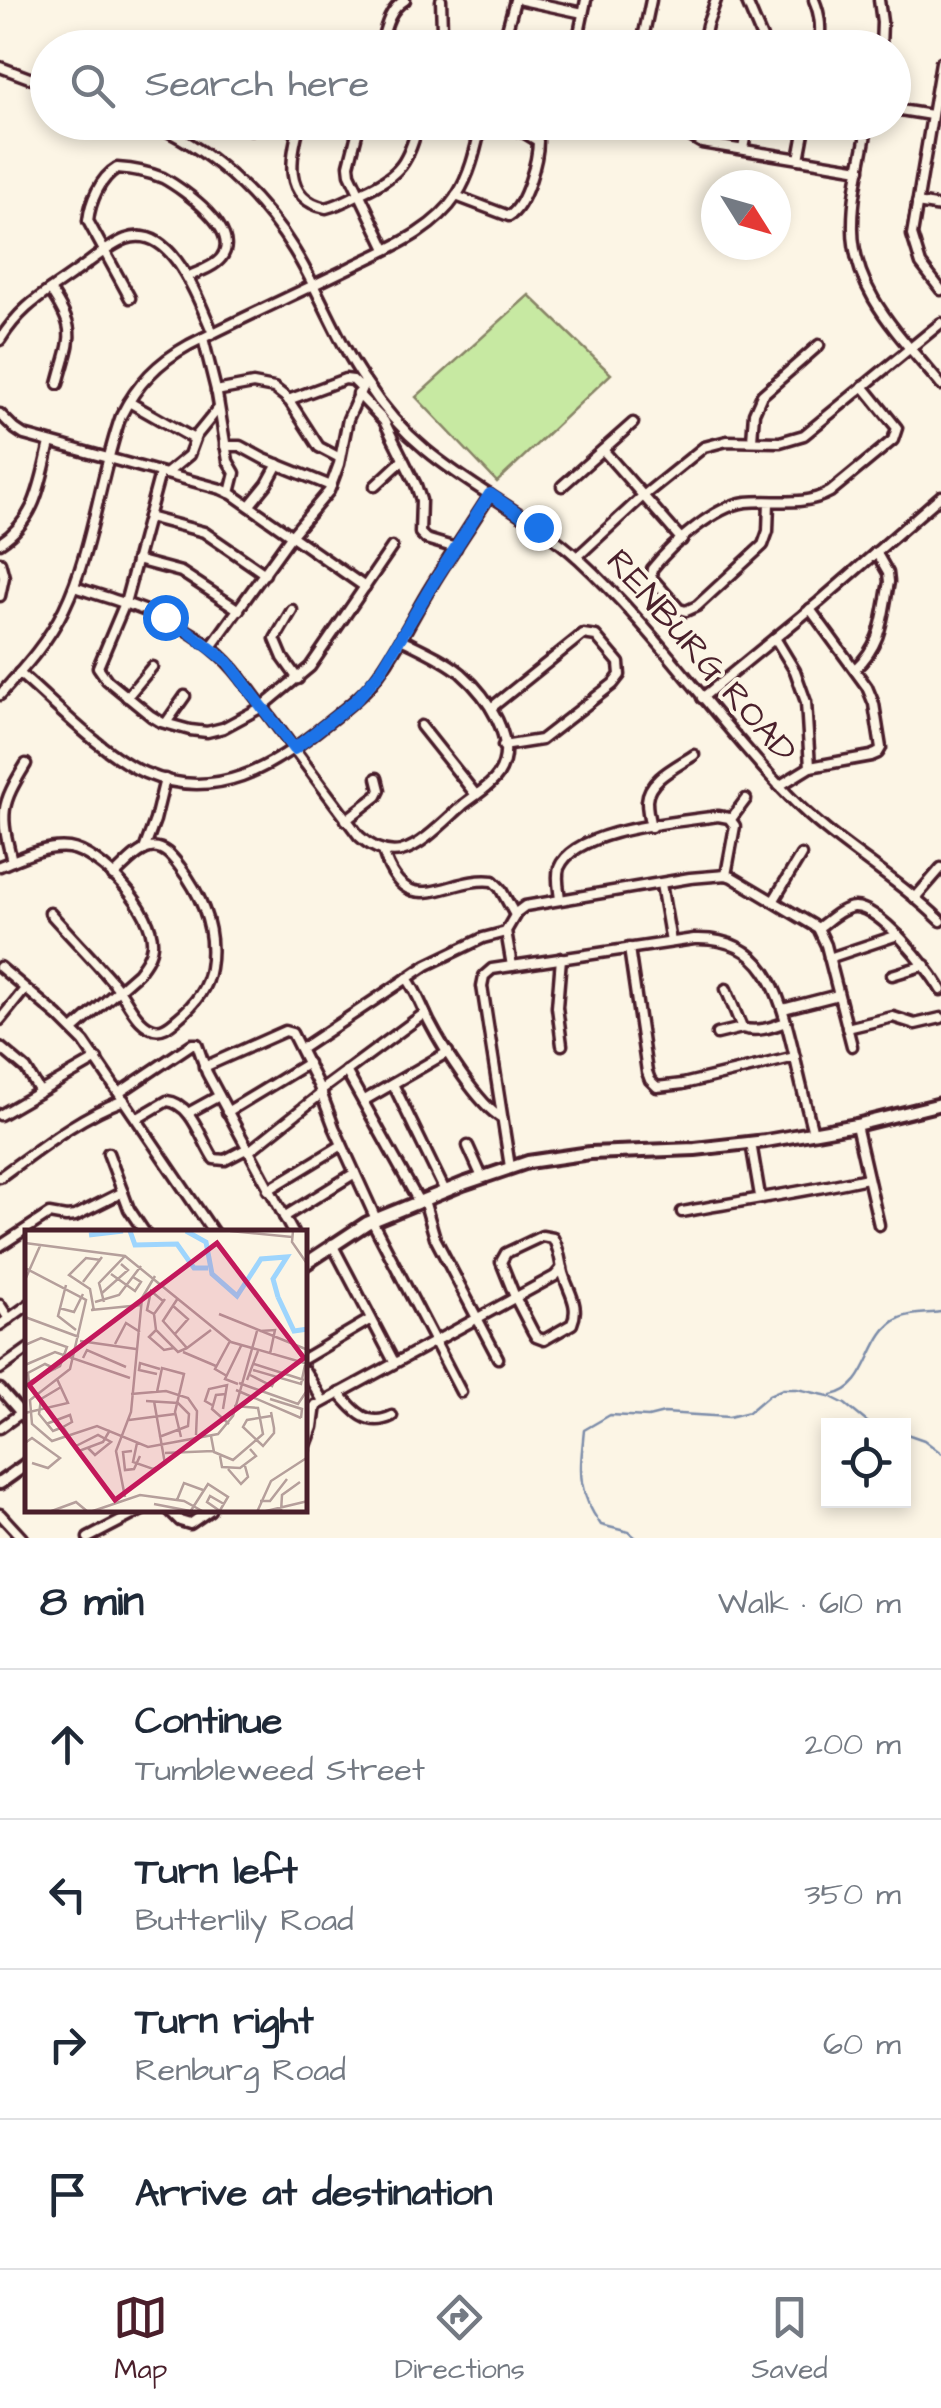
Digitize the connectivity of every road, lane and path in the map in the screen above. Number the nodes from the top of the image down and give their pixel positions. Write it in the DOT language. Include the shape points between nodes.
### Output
graph roads {
  1 [pos="405,0"];
  2 [pos="442,0"];
  3 [pos="518,0"];
  4 [pos="586,0"];
  5 [pos="651,0"];
  6 [pos="716,0"];
  7 [pos="746,0"];
  8 [pos="814,0"];
  9 [pos="881,2"];
  10 [pos="584,13"];
  11 [pos="385,30"];
  12 [pos="442,30"];
  13 [pos="508,30"];
  14 [pos="580,30"];
  15 [pos="645,30"];
  16 [pos="706,30"];
  17 [pos="756,30"];
  18 [pos="821,30"];
  19 [pos="881,30"];
  20 [pos="941,62"];
  21 [pos="0,67"];
  22 [pos="30,78"];
  23 [pos="911,112"];
  24 [pos="931,116"];
  25 [pos="182,140"];
  26 [pos="296,140"];
  27 [pos="356,140"];
  28 [pos="414,140"];
  29 [pos="479,140"];
  30 [pos="536,140"];
  31 [pos="696,140"];
  32 [pos="745,140"];
  33 [pos="803,140"];
  34 [pos="865,140"];
  35 [pos="744,149"];
  36 [pos="800,159"];
  37 [pos="860,169"];
  38 [pos="358,194"];
  39 [pos="456,196"];
  40 [pos="917,203"];
  41 [pos="941,207"];
  42 [pos="386,249"];
  43 [pos="105,251"];
  44 [pos="187,276"];
  45 [pos="313,286"];
  46 [pos="50,290"];
  47 [pos="941,290"];
  48 [pos="130,298"];
  49 [pos="941,322"];
  50 [pos="213,333"];
  51 [pos="203,338"];
  52 [pos="0,340"];
  53 [pos="818,345"];
  54 [pos="911,348"];
  55 [pos="58,384"];
  56 [pos="941,385"];
  57 [pos="864,386"];
  58 [pos="361,388"];
  59 [pos="216,391"];
  60 [pos="288,400"];
  61 [pos="129,402"];
  62 [pos="218,410"];
  63 [pos="0,414"];
  64 [pos="632,423"];
  65 [pos="194,439"];
  66 [pos="752,440"];
  67 [pos="50,443"];
  68 [pos="225,446"];
  69 [pos="602,450"];
  70 [pos="109,458"];
  71 [pos="340,458"];
  72 [pos="403,460"];
  73 [pos="278,464"];
  74 [pos="163,473"];
  75 [pos="332,486"];
  76 [pos="374,486"];
  77 [pos="562,486"];
  78 [pos="230,493"];
  79 [pos="490,494"];
  80 [pos="642,496"];
  81 [pos="941,496"];
  82 [pos="769,502"];
  83 [pos="250,505"];
  84 [pos="148,518"];
  85 [pos="292,536"];
  86 [pos="682,540"];
  87 [pos="0,544"];
  88 [pos="392,547"];
  89 [pos="456,548"];
  90 [pos="876,552"];
  91 [pos="577,558"];
  92 [pos="136,560"];
  93 [pos="0,562"];
  94 [pos="265,574"];
  95 [pos="74,587"];
  96 [pos="365,587"];
  97 [pos="0,596"];
  98 [pos="125,603"];
  99 [pos="810,609"];
  100 [pos="238,610"];
  101 [pos="292,610"];
  102 [pos="775,638"];
  103 [pos="401,639"];
  104 [pos="211,648"];
  105 [pos="152,668"];
  106 [pos="856,669"];
  107 [pos="19,673"];
  108 [pos="298,678"];
  109 [pos="0,696"];
  110 [pos="185,696"];
  111 [pos="128,697"];
  112 [pos="702,698"];
  113 [pos="262,707"];
  114 [pos="491,708"];
  115 [pos="166,723"];
  116 [pos="421,726"];
  117 [pos="504,746"];
  118 [pos="294,749"];
  119 [pos="694,755"];
  120 [pos="26,764"];
  121 [pos="810,767"];
  122 [pos="377,778"];
  123 [pos="165,779"];
  124 [pos="779,786"];
  125 [pos="476,795"];
  126 [pos="746,799"];
  127 [pos="731,819"];
  128 [pos="346,820"];
  129 [pos="651,827"];
  130 [pos="144,850"];
  131 [pos="383,850"];
  132 [pos="801,855"];
  133 [pos="12,861"];
  134 [pos="0,866"];
  135 [pos="941,868"];
  136 [pos="726,875"];
  137 [pos="113,876"];
  138 [pos="661,884"];
  139 [pos="916,898"];
  140 [pos="560,899"];
  141 [pos="774,900"];
  142 [pos="50,913"];
  143 [pos="515,916"];
  144 [pos="941,921"];
  145 [pos="818,928"];
  146 [pos="506,932"];
  147 [pos="898,935"];
  148 [pos="671,942"];
  149 [pos="630,948"];
  150 [pos="561,958"];
  151 [pos="829,958"];
  152 [pos="925,965"];
  153 [pos="512,966"];
  154 [pos="0,967"];
  155 [pos="892,974"];
  156 [pos="408,978"];
  157 [pos="25,989"];
  158 [pos="119,990"];
  159 [pos="726,990"];
  160 [pos="941,990"];
  161 [pos="838,995"];
  162 [pos="783,1009"];
  163 [pos="425,1013"];
  164 [pos="941,1018"];
  165 [pos="0,1020"];
  166 [pos="786,1022"];
  167 [pos="742,1028"];
  168 [pos="847,1028"];
  169 [pos="74,1030"];
  170 [pos="717,1034"];
  171 [pos="562,1045"];
  172 [pos="852,1046"];
  173 [pos="0,1047"];
  174 [pos="302,1048"];
  175 [pos="448,1052"];
  176 [pos="794,1057"];
  177 [pos="97,1059"];
  178 [pos="308,1063"];
  179 [pos="204,1067"];
  180 [pos="346,1071"];
  181 [pos="392,1084"];
  182 [pos="40,1092"];
  183 [pos="321,1092"];
  184 [pos="218,1096"];
  185 [pos="121,1097"];
  186 [pos="363,1101"];
  187 [pos="941,1104"];
  188 [pos="227,1112"];
  189 [pos="188,1113"];
  190 [pos="0,1115"];
  191 [pos="138,1118"];
  192 [pos="502,1118"];
  193 [pos="856,1125"];
  194 [pos="813,1133"];
  195 [pos="751,1143"];
  196 [pos="342,1144"];
  197 [pos="468,1146"];
  198 [pos="247,1150"];
  199 [pos="108,1154"];
  200 [pos="510,1167"];
  201 [pos="355,1173"];
  202 [pos="0,1177"];
  203 [pos="482,1177"];
  204 [pos="867,1178"];
  205 [pos="268,1190"];
  206 [pos="445,1191"];
  207 [pos="122,1192"];
  208 [pos="760,1196"];
  209 [pos="422,1201"];
  210 [pos="682,1212"];
  211 [pos="284,1218"];
  212 [pos="374,1220"];
  213 [pos="139,1224"];
  214 [pos="880,1225"];
  215 [pos="131,1230"];
  216 [pos="143,1230"];
  217 [pos="212,1230"];
  218 [pos="291,1230"];
  219 [pos="332,1244"];
  220 [pos="0,1246"];
  221 [pos="308,1259"];
  222 [pos="562,1268"];
  223 [pos="515,1297"];
  224 [pos="0,1305"];
  225 [pos="25,1307"];
  226 [pos="477,1317"];
  227 [pos="9,1318"];
  228 [pos="371,1319"];
  229 [pos="0,1325"];
  230 [pos="434,1341"];
  231 [pos="25,1351"];
  232 [pos="308,1356"];
  233 [pos="498,1358"];
  234 [pos="394,1362"];
  235 [pos="0,1369"];
  236 [pos="308,1378"];
  237 [pos="0,1389"];
  238 [pos="338,1392"];
  239 [pos="462,1392"];
  240 [pos="320,1403"];
  241 [pos="308,1410"];
  242 [pos="20,1413"];
  243 [pos="392,1416"];
  244 [pos="25,1418"];
  245 [pos="0,1428"];
  246 [pos="308,1440"];
  247 [pos="25,1465"];
  248 [pos="0,1484"];
  249 [pos="136,1513"];
  250 [pos="173,1513"];
  251 [pos="206,1513"];
  252 [pos="0,1514"];
  253 [pos="22,1538"];
  254 [pos="88,1538"];
  1 -- 11 [label="street"];
  2 -- 12 [label="street"];
  3 -- 10 [label="street"];
  3 -- 13 [label="street"];
  4 -- 10 [label="street"];
  5 -- 15 [label="street"];
  6 -- 16 [label="street"];
  7 -- 17 [label="street"];
  8 -- 18 [label="street"];
  9 -- 19 [label="street"];
  10 -- 14 [label="street"];
  20 -- 24 [label="street"];
  21 -- 22 [label="street"];
  23 -- 24 [label="street"];
  24 -- 40 [label="street"];
  25 -- 45 [label="street, RENBURG ROAD" via="252,195"];
  26 -- 38 [label="street" via="292,180 308,200 326,208"];
  27 -- 38 [label="street" via="349,166"];
  28 -- 38 [label="street" via="400,169"];
  29 -- 39 [label="street"];
  30 -- 39 [label="street" via="517,212 510,216"];
  31 -- 35 [label="street"];
  32 -- 35 [label="street"];
  33 -- 36 [label="street"];
  34 -- 37 [label="street"];
  35 -- 36 [label="street"];
  36 -- 37 [label="street"];
  37 -- 54 [label="street" via="852,225 856,261 872,298"];
  38 -- 42 [label="street"];
  39 -- 42 [label="street" via="429,225"];
  40 -- 41 [label="street"];
  40 -- 47 [label="street" via="914,246"];
  42 -- 45 [label="street"];
  43 -- 44 [label="street" via="144,238 168,249"];
  43 -- 44 [label="street" via="88,221 104,180 117,168 146,172 184,192 225,235 222,257"];
  43 -- 46 [label="street"];
  43 -- 48 [label="street"];
  44 -- 50 [label="street"];
  45 -- 50 [label="street"];
  45 -- 58 [label="street, RENBURG ROAD"];
  46 -- 52 [label="street" via="17,315"];
  46 -- 55 [label="street" via="70,330"];
  49 -- 54 [label="street"];
  50 -- 51 [label="street"];
  51 -- 59 [label="street"];
  51 -- 61 [label="street" via="157,366"];
  53 -- 66 [label="street" via="762,395"];
  54 -- 56 [label="street"];
  54 -- 57 [label="street"];
  57 -- 66 [label="street" via="804,435"];
  57 -- 82 [label="street" via="897,428 893,440 821,497"];
  58 -- 60 [label="street" via="346,379"];
  58 -- 71 [label="street"];
  58 -- 72 [label="street"];
  58 -- 79 [label="street, RENBURG ROAD" via="415,440"];
  59 -- 60 [label="street" via="252,384 274,388"];
  59 -- 62 [label="street"];
  60 -- 71 [label="street" via="319,447"];
  61 -- 65 [label="street"];
  61 -- 70 [label="street"];
  62 -- 65 [label="street"];
  62 -- 68 [label="street"];
  63 -- 67 [label="street" via="24,435"];
  64 -- 69 [label="street"];
  65 -- 74 [label="street" via="189,455"];
  66 -- 80 [label="street" via="704,447"];
  67 -- 70 [label="street"];
  67 -- 87 [label="street" via="28,517"];
  68 -- 73 [label="street"];
  68 -- 78 [label="street" via="235,475"];
  69 -- 77 [label="street"];
  69 -- 80 [label="street"];
  70 -- 74 [label="street"];
  70 -- 95 [label="street"];
  71 -- 75 [label="street"];
  72 -- 76 [label="street"];
  72 -- 89 [label="street" via="420,494 420,533"];
  73 -- 75 [label="street"];
  73 -- 83 [label="street"];
  74 -- 78 [label="street"];
  74 -- 84 [label="street"];
  75 -- 85 [label="street"];
  78 -- 83 [label="street"];
  79 -- 89 [label="street"];
  79 -- 91 [label="street, RENBURG ROAD"];
  80 -- 86 [label="street"];
  80 -- 91 [label="street"];
  81 -- 90 [label="street"];
  82 -- 86 [label="street" via="729,506"];
  82 -- 86 [label="street" via="763,545 686,610 652,577 654,565"];
  83 -- 85 [label="street"];
  84 -- 92 [label="street"];
  84 -- 94 [label="street" via="204,532"];
  85 -- 94 [label="street"];
  85 -- 96 [label="street"];
  88 -- 96 [label="street"];
  89 -- 103 [label="street"];
  90 -- 99 [label="street"];
  90 -- 106 [label="street" via="889,582 877,641"];
  91 -- 112 [label="street, RENBURG ROAD"];
  92 -- 98 [label="street"];
  92 -- 100 [label="street" via="181,572"];
  93 -- 97 [label="street"];
  94 -- 100 [label="street"];
  95 -- 98 [label="street"];
  95 -- 107 [label="street"];
  96 -- 108 [label="street"];
  98 -- 104 [label="street" via="165,617"];
  98 -- 111 [label="street" via="98,667"];
  99 -- 102 [label="street"];
  99 -- 106 [label="street"];
  100 -- 104 [label="street"];
  101 -- 108 [label="street" via="276,639"];
  102 -- 112 [label="street"];
  102 -- 121 [label="street" via="806,702"];
  103 -- 114 [label="street" via="460,673"];
  103 -- 118 [label="street" via="356,700"];
  104 -- 113 [label="street"];
  105 -- 111 [label="street"];
  106 -- 121 [label="street" via="872,699 881,748 871,756"];
  107 -- 109 [label="street"];
  107 -- 123 [label="street" via="121,760"];
  108 -- 113 [label="street"];
  110 -- 115 [label="street"];
  111 -- 115 [label="street"];
  112 -- 124 [label="street, RENBURG ROAD"];
  113 -- 115 [label="street" via="207,732"];
  113 -- 118 [label="street"];
  114 -- 117 [label="street"];
  114 -- 117 [label="street" via="583,634 596,636 619,663 612,684 548,735"];
  116 -- 125 [label="street"];
  117 -- 125 [label="street" via="498,774"];
  118 -- 123 [label="street" via="234,780"];
  118 -- 128 [label="street"];
  119 -- 129 [label="street" via="650,789"];
  120 -- 133 [label="street" via="1,806"];
  121 -- 124 [label="street"];
  122 -- 128 [label="street" via="377,796"];
  123 -- 130 [label="street"];
  124 -- 139 [label="street, RENBURG ROAD"];
  125 -- 131 [label="street" via="409,848"];
  126 -- 127 [label="street"];
  127 -- 129 [label="street"];
  127 -- 136 [label="street"];
  128 -- 131 [label="street" via="366,843"];
  129 -- 140 [label="street" via="602,835 575,850 559,868"];
  130 -- 137 [label="street"];
  130 -- 158 [label="street" via="173,857 202,902 210,970 188,1010 160,1030 146,1026"];
  131 -- 143 [label="street" via="398,881 409,888 431,893 494,881"];
  132 -- 141 [label="street"];
  133 -- 134 [label="street"];
  133 -- 137 [label="street" via="68,848 88,854"];
  135 -- 139 [label="street"];
  136 -- 138 [label="street"];
  136 -- 141 [label="street"];
  137 -- 158 [label="street" via="151,933 145,963"];
  138 -- 140 [label="street"];
  138 -- 148 [label="street"];
  139 -- 144 [label="street, RENBURG ROAD"];
  140 -- 143 [label="street" via="528,904"];
  141 -- 145 [label="street"];
  142 -- 158 [label="street"];
  143 -- 146 [label="street"];
  145 -- 147 [label="street" via="848,908 860,908"];
  145 -- 151 [label="street"];
  146 -- 153 [label="street"];
  146 -- 156 [label="street"];
  147 -- 151 [label="street"];
  147 -- 152 [label="street"];
  148 -- 149 [label="street"];
  148 -- 162 [label="street" via="707,938 744,950 769,976"];
  149 -- 150 [label="street"];
  149 -- 176 [label="street" via="647,1072 657,1087"];
  150 -- 153 [label="street"];
  150 -- 171 [label="street"];
  151 -- 161 [label="street"];
  152 -- 155 [label="street"];
  152 -- 160 [label="street"];
  153 -- 192 [label="street" via="492,969 482,986"];
  154 -- 157 [label="street"];
  156 -- 163 [label="street"];
  156 -- 174 [label="street"];
  157 -- 165 [label="street"];
  157 -- 169 [label="street"];
  158 -- 169 [label="street"];
  159 -- 167 [label="street"];
  161 -- 162 [label="street"];
  161 -- 168 [label="street"];
  162 -- 166 [label="street"];
  163 -- 175 [label="street"];
  163 -- 180 [label="street"];
  164 -- 168 [label="street" via="916,1024 891,1017"];
  166 -- 167 [label="street"];
  166 -- 176 [label="street"];
  167 -- 170 [label="street"];
  168 -- 172 [label="street"];
  169 -- 177 [label="street"];
  173 -- 182 [label="street"];
  174 -- 178 [label="street"];
  174 -- 179 [label="street" via="285,1031"];
  175 -- 181 [label="street"];
  175 -- 192 [label="street"];
  176 -- 194 [label="street"];
  177 -- 182 [label="street"];
  177 -- 185 [label="street"];
  178 -- 183 [label="street"];
  178 -- 188 [label="street"];
  179 -- 184 [label="street"];
  179 -- 185 [label="street" via="194,1043"];
  180 -- 183 [label="street"];
  180 -- 186 [label="street"];
  181 -- 186 [label="street"];
  181 -- 206 [label="street"];
  182 -- 190 [label="street"];
  183 -- 196 [label="street"];
  183 -- 198 [label="street"];
  184 -- 188 [label="street"];
  184 -- 189 [label="street"];
  185 -- 191 [label="street"];
  185 -- 202 [label="street"];
  186 -- 209 [label="street"];
  187 -- 193 [label="main road"];
  188 -- 198 [label="street"];
  189 -- 191 [label="street" via="167,1101"];
  189 -- 198 [label="street" via="214,1159"];
  191 -- 217 [label="street"];
  192 -- 200 [label="street"];
  193 -- 194 [label="main road"];
  193 -- 204 [label="street"];
  194 -- 195 [label="main road"];
  195 -- 200 [label="main road" via="590,1153"];
  195 -- 208 [label="street"];
  196 -- 201 [label="street"];
  196 -- 205 [label="street"];
  197 -- 203 [label="street"];
  198 -- 205 [label="street"];
  199 -- 207 [label="street"];
  200 -- 203 [label="main road"];
  201 -- 211 [label="street"];
  201 -- 212 [label="street"];
  203 -- 206 [label="main road"];
  204 -- 208 [label="street"];
  204 -- 214 [label="street"];
  205 -- 211 [label="street"];
  206 -- 209 [label="main road"];
  207 -- 213 [label="street"];
  207 -- 220 [label="street" via="70,1217 49,1214"];
  208 -- 210 [label="street"];
  209 -- 212 [label="main road"];
  209 -- 226 [label="street"];
  211 -- 218 [label="street"];
  212 -- 219 [label="main road"];
  212 -- 230 [label="street"];
  213 -- 215 [label="street"];
  213 -- 216 [label="street"];
  219 -- 221 [label="main road"];
  219 -- 228 [label="street"];
  222 -- 223 [label="street"];
  222 -- 223 [label="street" via="548,1236 506,1253 502,1268"];
  222 -- 223 [label="street" via="576,1312 566,1329 536,1337"];
  223 -- 226 [label="street"];
  224 -- 227 [label="street"];
  225 -- 227 [label="street"];
  226 -- 230 [label="street"];
  226 -- 233 [label="street"];
  227 -- 229 [label="street"];
  228 -- 232 [label="street"];
  228 -- 234 [label="street"];
  230 -- 234 [label="street"];
  230 -- 239 [label="street"];
  231 -- 235 [label="street"];
  234 -- 238 [label="street"];
  236 -- 240 [label="street"];
  237 -- 242 [label="street"];
  238 -- 240 [label="street"];
  238 -- 243 [label="street" via="370,1420"];
  240 -- 241 [label="street"];
  240 -- 246 [label="street"];
  242 -- 244 [label="street"];
  242 -- 245 [label="street"];
  247 -- 248 [label="main road"];
  249 -- 254 [label="street"];
  250 -- 251 [label="street" via="190,1524"];
  252 -- 253 [label="street"];
}
